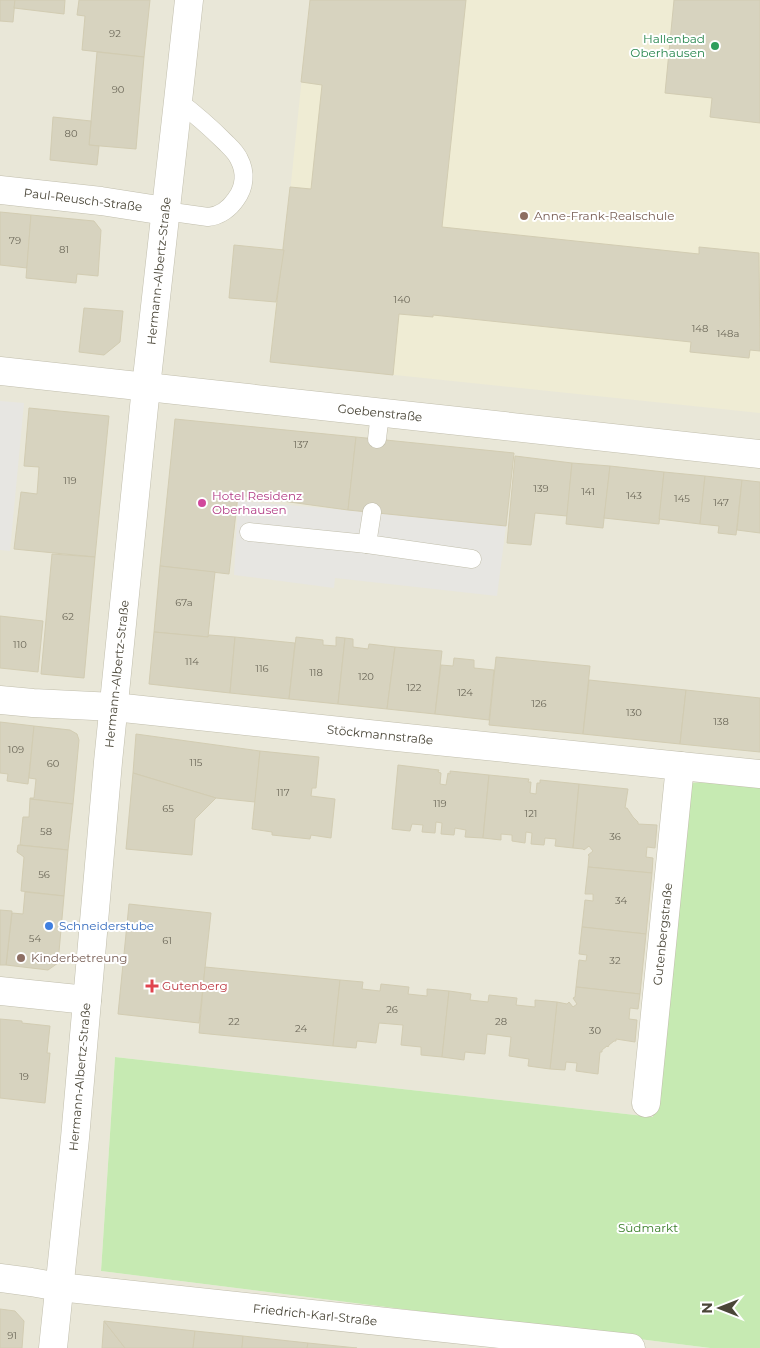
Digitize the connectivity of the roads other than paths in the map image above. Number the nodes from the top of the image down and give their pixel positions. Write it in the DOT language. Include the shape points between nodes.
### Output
graph roads {
  1 [pos="188,0"];
  2 [pos="178,101"];
  3 [pos="0,190"];
  4 [pos="165,210"];
  5 [pos="0,371"];
  6 [pos="146,387"];
  7 [pos="380,413"];
  8 [pos="377,439"];
  9 [pos="760,454"];
  10 [pos="372,512"];
  11 [pos="249,532"];
  12 [pos="367,544"];
  13 [pos="472,559"];
  14 [pos="0,700"];
  15 [pos="114,706"];
  16 [pos="680,766"];
  17 [pos="760,774"];
  18 [pos="0,991"];
  19 [pos="87,1000"];
  20 [pos="646,1102"];
  21 [pos="0,1278"];
  22 [pos="59,1288"];
  23 [pos="53,1348"];
  24 [pos="631,1348"];
  1 -- 2 [label="street, Hermann-Albertz-Straße"];
  2 -- 4 [label="street, Hermann-Albertz-Straße"];
  2 -- 4 [label="lane" via="202,119 236,153 244,183 235,201 220,214"];
  3 -- 4 [label="street, Paul-Reusch-Straße"];
  4 -- 6 [label="street, Hermann-Albertz-Straße"];
  5 -- 6 [label="street, Goebenstraße"];
  6 -- 7 [label="street, Goebenstraße"];
  6 -- 15 [label="street, Hermann-Albertz-Straße"];
  7 -- 8 [label="lane"];
  7 -- 9 [label="street, Goebenstraße"];
  10 -- 12 [label="lane"];
  11 -- 12 [label="lane"];
  12 -- 13 [label="lane"];
  14 -- 15 [label="street, Stöckmannstraße"];
  15 -- 16 [label="street, Stöckmannstraße"];
  15 -- 19 [label="street, Hermann-Albertz-Straße"];
  16 -- 17 [label="street, Stöckmannstraße"];
  16 -- 20 [label="street, Gutenbergstraße"];
  18 -- 19 [label="street"];
  19 -- 22 [label="street, Hermann-Albertz-Straße"];
  21 -- 22 [label="street, Friedrich-Karl-Straße"];
  22 -- 23 [label="street, Hermann-Albertz-Straße"];
  22 -- 24 [label="street, Friedrich-Karl-Straße"];
}
